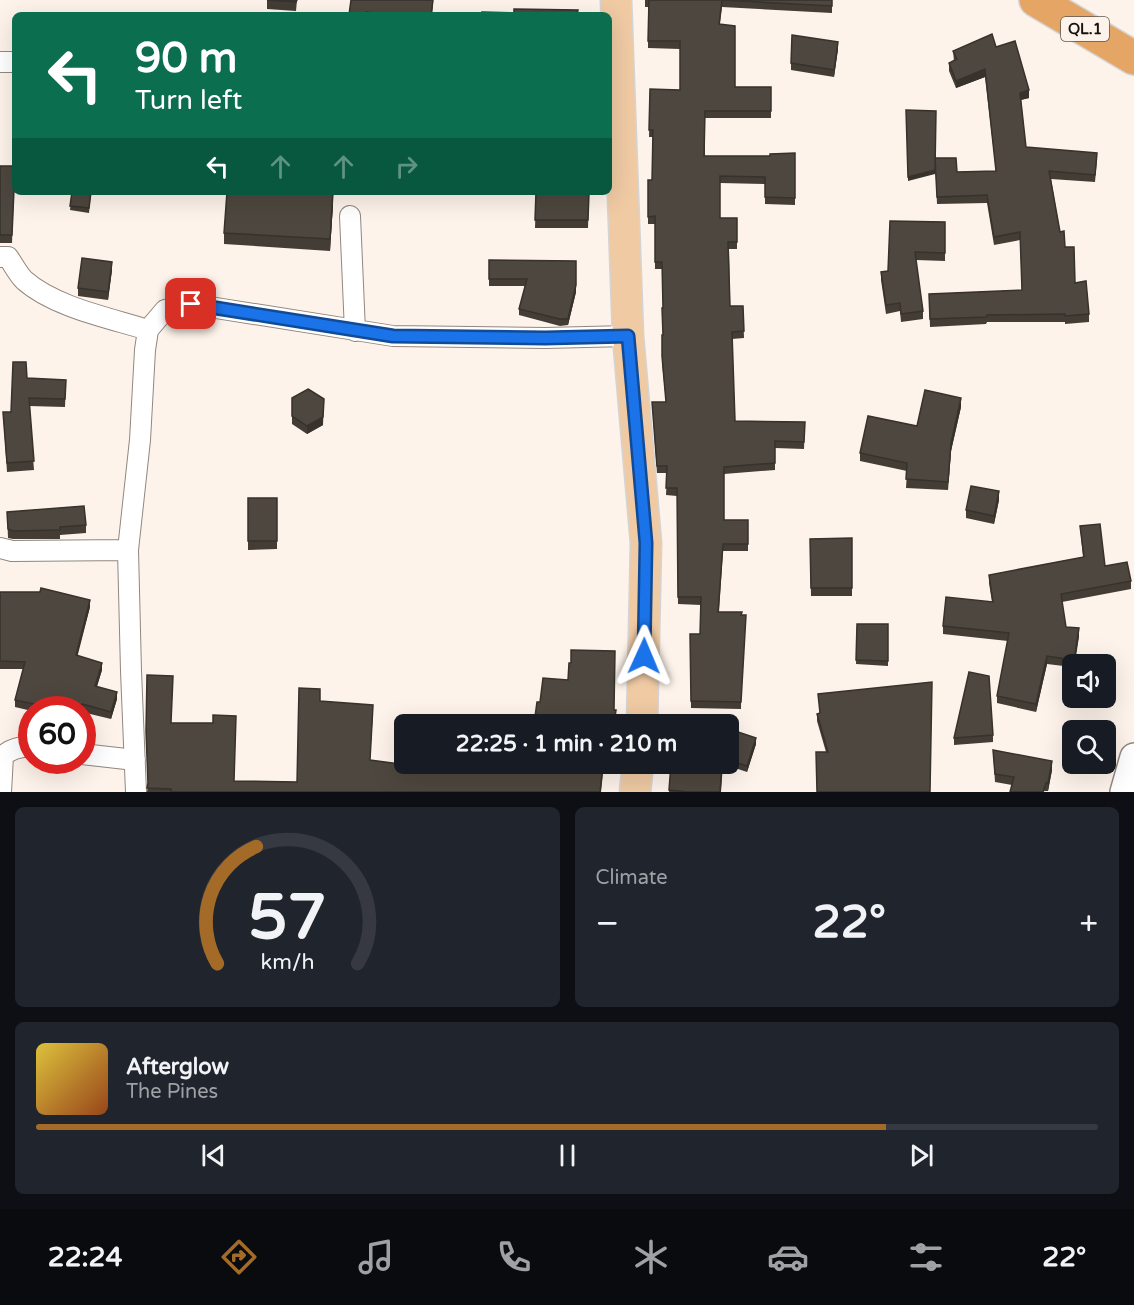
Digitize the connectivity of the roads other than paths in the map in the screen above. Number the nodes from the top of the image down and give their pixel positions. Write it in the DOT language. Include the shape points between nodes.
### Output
graph roads {
  1 [pos="616,0"];
  2 [pos="1036,0"];
  3 [pos="1134,58"];
  4 [pos="350,216"];
  5 [pos="0,257"];
  6 [pos="148,330"];
  7 [pos="355,331"];
  8 [pos="628,336"];
  9 [pos="0,548"];
  10 [pos="128,550"];
  11 [pos="642,714"];
  12 [pos="18,748"];
  13 [pos="96,756"];
  14 [pos="1134,757"];
  15 [pos="135,760"];
  16 [pos="637,774"];
  17 [pos="1,792"];
  18 [pos="136,792"];
  19 [pos="635,792"];
  20 [pos="1124,792"];
  1 -- 8 [label="main road"];
  2 -- 3 [label="highway, QL.1"];
  4 -- 7 [label="street"];
  5 -- 6 [label="street" via="8,257 23,279 63,304"];
  6 -- 7 [label="street" via="165,310 191,304"];
  6 -- 10 [label="street"];
  7 -- 8 [label="street" via="393,336"];
  8 -- 11 [label="main road" via="646,543"];
  9 -- 10 [label="street"];
  10 -- 15 [label="street"];
  12 -- 17 [label="street" via="3,756"];
  13 -- 15 [label="street"];
  14 -- 20 [label="street"];
  15 -- 18 [label="street"];
  16 -- 19 [label="main road"];
}
